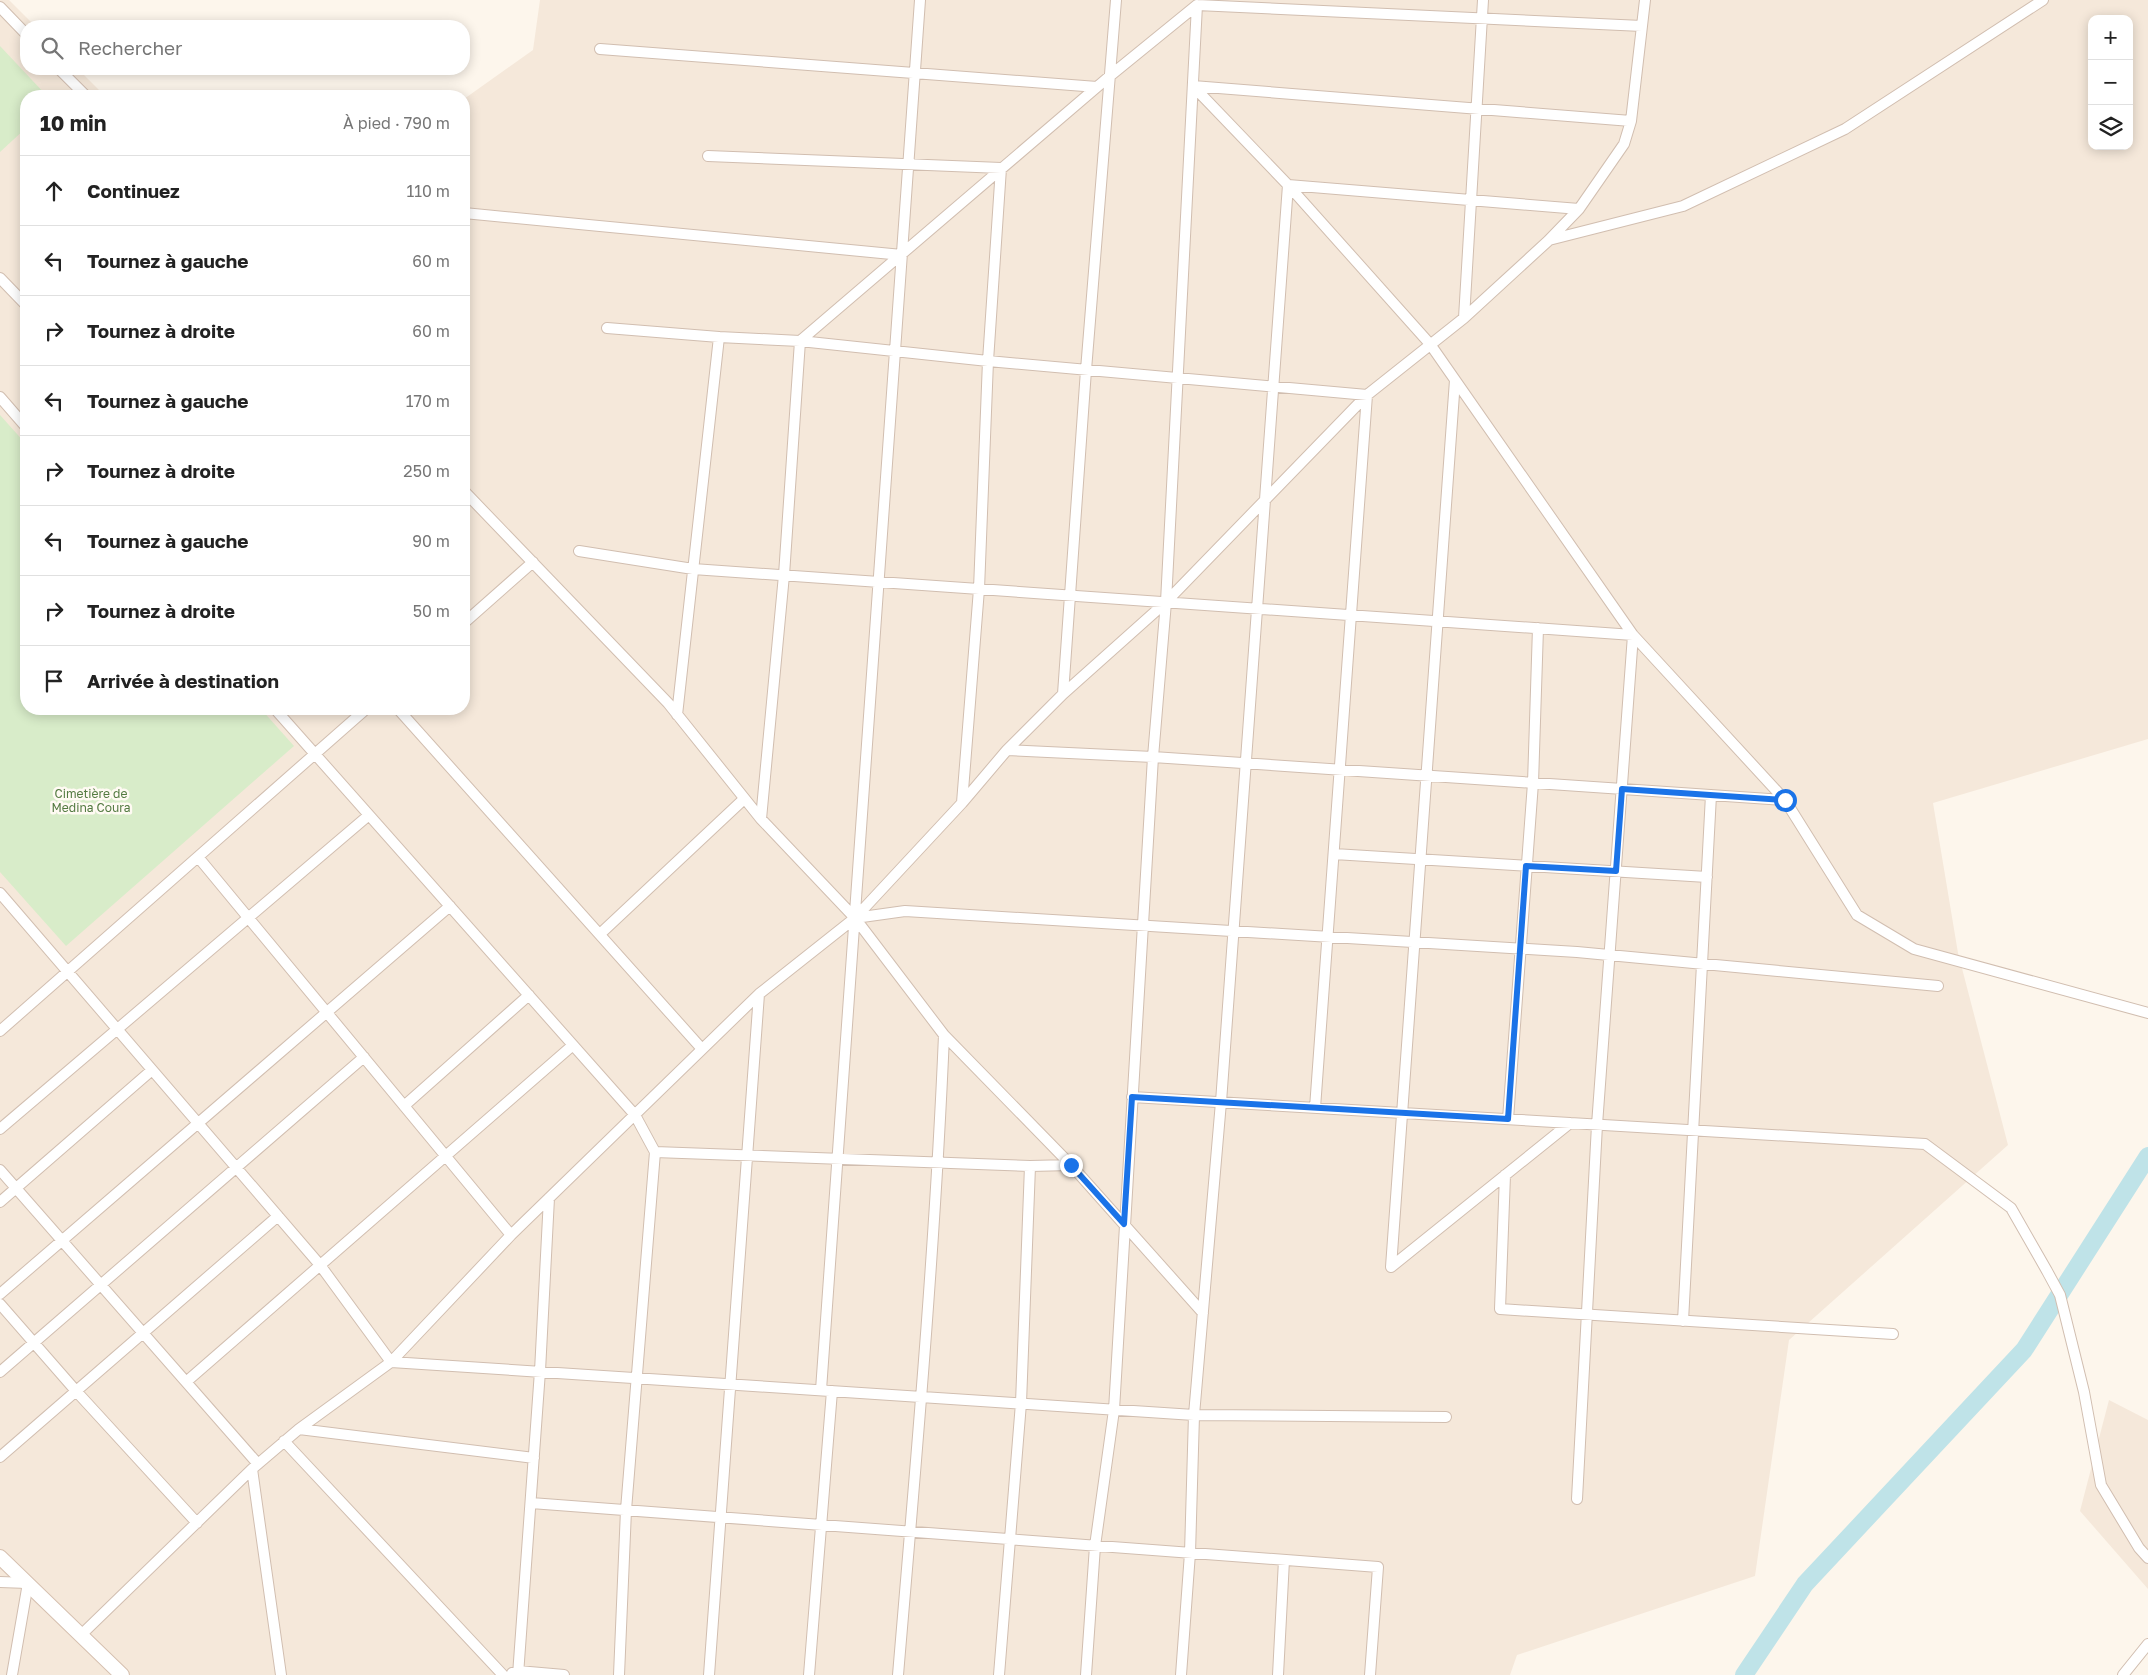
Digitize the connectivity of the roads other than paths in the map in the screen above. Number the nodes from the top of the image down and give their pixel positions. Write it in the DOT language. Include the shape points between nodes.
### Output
graph roads {
  1 [pos="920,0"];
  2 [pos="1116,0"];
  3 [pos="1483,0"];
  4 [pos="1645,0"];
  5 [pos="2043,0"];
  6 [pos="1253,4"];
  7 [pos="1197,5"];
  8 [pos="0,7"];
  9 [pos="1482,19"];
  10 [pos="1642,26"];
  11 [pos="20,28"];
  12 [pos="600,49"];
  13 [pos="915,73"];
  14 [pos="65,75"];
  15 [pos="1111,75"];
  16 [pos="1192,86"];
  17 [pos="1097,87"];
  18 [pos="80,90"];
  19 [pos="1476,109"];
  20 [pos="1631,121"];
  21 [pos="708,156"];
  22 [pos="908,164"];
  23 [pos="1001,168"];
  24 [pos="1288,185"];
  25 [pos="1470,200"];
  26 [pos="1579,210"];
  27 [pos="470,214"];
  28 [pos="1548,240"];
  29 [pos="902,255"];
  30 [pos="0,278"];
  31 [pos="20,299"];
  32 [pos="1464,318"];
  33 [pos="607,328"];
  34 [pos="719,337"];
  35 [pos="800,341"];
  36 [pos="1430,344"];
  37 [pos="895,352"];
  38 [pos="988,361"];
  39 [pos="1086,370"];
  40 [pos="1178,378"];
  41 [pos="1455,380"];
  42 [pos="1274,386"];
  43 [pos="1367,395"];
  44 [pos="0,398"];
  45 [pos="20,420"];
  46 [pos="470,497"];
  47 [pos="1265,500"];
  48 [pos="579,551"];
  49 [pos="533,562"];
  50 [pos="693,569"];
  51 [pos="784,576"];
  52 [pos="878,582"];
  53 [pos="979,589"];
  54 [pos="1070,595"];
  55 [pos="1166,602"];
  56 [pos="1257,608"];
  57 [pos="1351,615"];
  58 [pos="470,618"];
  59 [pos="1437,621"];
  60 [pos="1538,628"];
  61 [pos="1632,635"];
  62 [pos="1064,694"];
  63 [pos="280,715"];
  64 [pos="359,715"];
  65 [pos="403,715"];
  66 [pos="677,715"];
  67 [pos="1007,750"];
  68 [pos="315,754"];
  69 [pos="1153,757"];
  70 [pos="1246,764"];
  71 [pos="1340,770"];
  72 [pos="1426,776"];
  73 [pos="1532,783"];
  74 [pos="1622,789"];
  75 [pos="1711,795"];
  76 [pos="744,799"];
  77 [pos="1785,800"];
  78 [pos="962,803"];
  79 [pos="369,815"];
  80 [pos="761,819"];
  81 [pos="1334,854"];
  82 [pos="198,857"];
  83 [pos="1420,859"];
  84 [pos="1526,866"];
  85 [pos="1616,871"];
  86 [pos="1706,877"];
  87 [pos="0,893"];
  88 [pos="450,906"];
  89 [pos="248,918"];
  90 [pos="854,918"];
  91 [pos="1142,926"];
  92 [pos="1234,931"];
  93 [pos="600,934"];
  94 [pos="1328,937"];
  95 [pos="1414,942"];
  96 [pos="1520,949"];
  97 [pos="1610,955"];
  98 [pos="1702,964"];
  99 [pos="68,972"];
  100 [pos="1938,986"];
  101 [pos="759,994"];
  102 [pos="528,995"];
  103 [pos="327,1013"];
  104 [pos="2148,1013"];
  105 [pos="117,1030"];
  106 [pos="0,1031"];
  107 [pos="944,1035"];
  108 [pos="573,1045"];
  109 [pos="702,1049"];
  110 [pos="364,1057"];
  111 [pos="152,1070"];
  112 [pos="1132,1097"];
  113 [pos="1221,1102"];
  114 [pos="404,1106"];
  115 [pos="1315,1108"];
  116 [pos="1402,1113"];
  117 [pos="635,1115"];
  118 [pos="1508,1119"];
  119 [pos="1570,1123"];
  120 [pos="198,1124"];
  121 [pos="1598,1124"];
  122 [pos="0,1129"];
  123 [pos="1693,1130"];
  124 [pos="655,1152"];
  125 [pos="747,1155"];
  126 [pos="446,1156"];
  127 [pos="838,1158"];
  128 [pos="938,1161"];
  129 [pos="1071,1165"];
  130 [pos="1030,1166"];
  131 [pos="236,1168"];
  132 [pos="0,1170"];
  133 [pos="1505,1175"];
  134 [pos="16,1188"];
  135 [pos="549,1198"];
  136 [pos="0,1202"];
  137 [pos="278,1216"];
  138 [pos="1124,1224"];
  139 [pos="511,1235"];
  140 [pos="62,1241"];
  141 [pos="320,1265"];
  142 [pos="101,1285"];
  143 [pos="0,1294"];
  144 [pos="0,1304"];
  145 [pos="1203,1313"];
  146 [pos="1587,1315"];
  147 [pos="1683,1321"];
  148 [pos="143,1333"];
  149 [pos="1893,1334"];
  150 [pos="34,1343"];
  151 [pos="391,1362"];
  152 [pos="540,1371"];
  153 [pos="0,1372"];
  154 [pos="638,1378"];
  155 [pos="186,1382"];
  156 [pos="731,1384"];
  157 [pos="826,1390"];
  158 [pos="76,1391"];
  159 [pos="922,1397"];
  160 [pos="1021,1404"];
  161 [pos="1114,1410"];
  162 [pos="1194,1415"];
  163 [pos="1446,1417"];
  164 [pos="299,1429"];
  165 [pos="284,1442"];
  166 [pos="0,1457"];
  167 [pos="534,1458"];
  168 [pos="255,1466"];
  169 [pos="1577,1499"];
  170 [pos="530,1503"];
  171 [pos="626,1510"];
  172 [pos="721,1517"];
  173 [pos="197,1523"];
  174 [pos="821,1525"];
  175 [pos="910,1532"];
  176 [pos="1010,1539"];
  177 [pos="1095,1546"];
  178 [pos="1190,1553"];
  179 [pos="0,1557"];
  180 [pos="2148,1558"];
  181 [pos="1284,1560"];
  182 [pos="0,1582"];
  183 [pos="28,1583"];
  184 [pos="81,1635"];
  185 [pos="2148,1644"];
  186 [pos="518,1673"];
  187 [pos="12,1675"];
  188 [pos="122,1675"];
  189 [pos="281,1675"];
  190 [pos="502,1675"];
  191 [pos="564,1675"];
  192 [pos="618,1675"];
  193 [pos="709,1675"];
  194 [pos="809,1675"];
  195 [pos="898,1675"];
  196 [pos="999,1675"];
  197 [pos="1086,1675"];
  198 [pos="1181,1675"];
  199 [pos="1278,1675"];
  200 [pos="1370,1675"];
  201 [pos="2123,1675"];
  1 -- 13 [label="street"];
  2 -- 15 [label="street"];
  3 -- 9 [label="street"];
  4 -- 10 [label="street"];
  5 -- 28 [label="street" via="1845,129 1683,206"];
  6 -- 7 [label="street"];
  6 -- 9 [label="street"];
  7 -- 15 [label="street"];
  7 -- 16 [label="street"];
  8 -- 11 [label="street"];
  9 -- 10 [label="street"];
  9 -- 19 [label="street"];
  10 -- 20 [label="street"];
  12 -- 13 [label="street"];
  13 -- 17 [label="street"];
  13 -- 22 [label="street"];
  14 -- 18 [label="street"];
  15 -- 17 [label="street"];
  15 -- 39 [label="street"];
  16 -- 19 [label="street"];
  16 -- 24 [label="street"];
  16 -- 40 [label="street"];
  17 -- 23 [label="street"];
  19 -- 20 [label="street"];
  19 -- 25 [label="street"];
  20 -- 26 [label="street" via="1624,144"];
  21 -- 22 [label="street"];
  22 -- 23 [label="street"];
  22 -- 29 [label="street"];
  23 -- 29 [label="street"];
  23 -- 38 [label="street"];
  24 -- 25 [label="street"];
  24 -- 36 [label="street"];
  24 -- 42 [label="street"];
  25 -- 26 [label="street"];
  25 -- 32 [label="street"];
  26 -- 28 [label="street"];
  27 -- 29 [label="street"];
  28 -- 32 [label="street"];
  29 -- 35 [label="street"];
  29 -- 37 [label="street"];
  30 -- 31 [label="street"];
  32 -- 36 [label="street"];
  33 -- 34 [label="street"];
  34 -- 35 [label="street"];
  34 -- 50 [label="street"];
  35 -- 37 [label="street"];
  35 -- 51 [label="street"];
  36 -- 41 [label="street"];
  36 -- 43 [label="street"];
  37 -- 38 [label="street"];
  37 -- 52 [label="street"];
  38 -- 39 [label="street"];
  38 -- 53 [label="street"];
  39 -- 40 [label="street"];
  39 -- 54 [label="street"];
  40 -- 42 [label="street"];
  40 -- 55 [label="street"];
  41 -- 59 [label="street"];
  41 -- 61 [label="street"];
  42 -- 43 [label="street"];
  42 -- 47 [label="street"];
  43 -- 47 [label="street"];
  43 -- 57 [label="street"];
  44 -- 45 [label="street"];
  46 -- 49 [label="street"];
  47 -- 55 [label="street"];
  47 -- 56 [label="street"];
  48 -- 50 [label="street"];
  49 -- 58 [label="street"];
  49 -- 66 [label="street"];
  50 -- 51 [label="street"];
  50 -- 66 [label="street"];
  51 -- 52 [label="street"];
  51 -- 80 [label="street"];
  52 -- 53 [label="street"];
  52 -- 90 [label="street"];
  53 -- 54 [label="street"];
  53 -- 78 [label="street"];
  54 -- 55 [label="street"];
  54 -- 62 [label="street"];
  55 -- 56 [label="street"];
  55 -- 62 [label="street"];
  55 -- 69 [label="street"];
  56 -- 57 [label="street"];
  56 -- 70 [label="street"];
  57 -- 59 [label="street"];
  57 -- 71 [label="street"];
  59 -- 60 [label="street"];
  59 -- 72 [label="street"];
  60 -- 61 [label="street"];
  60 -- 73 [label="street"];
  61 -- 74 [label="street"];
  61 -- 77 [label="street"];
  62 -- 67 [label="street"];
  63 -- 68 [label="street"];
  64 -- 68 [label="street"];
  65 -- 93 [label="street"];
  66 -- 76 [label="street"];
  67 -- 69 [label="street"];
  67 -- 78 [label="street"];
  68 -- 79 [label="street"];
  68 -- 82 [label="street"];
  69 -- 70 [label="street"];
  69 -- 91 [label="street"];
  70 -- 71 [label="street"];
  70 -- 92 [label="street"];
  71 -- 72 [label="street"];
  71 -- 81 [label="street"];
  72 -- 73 [label="street"];
  72 -- 83 [label="street"];
  73 -- 74 [label="street"];
  73 -- 84 [label="street"];
  74 -- 75 [label="street"];
  74 -- 85 [label="street"];
  75 -- 77 [label="street"];
  75 -- 86 [label="street"];
  76 -- 80 [label="street"];
  76 -- 93 [label="street"];
  77 -- 104 [label="street" via="1857,916 1914,949"];
  78 -- 90 [label="street"];
  79 -- 88 [label="street"];
  79 -- 89 [label="street"];
  80 -- 90 [label="street"];
  81 -- 83 [label="street"];
  81 -- 94 [label="street"];
  82 -- 89 [label="street"];
  82 -- 99 [label="street"];
  83 -- 84 [label="street"];
  83 -- 95 [label="street"];
  84 -- 85 [label="street"];
  84 -- 96 [label="street"];
  85 -- 86 [label="street"];
  85 -- 97 [label="street"];
  86 -- 98 [label="street"];
  87 -- 99 [label="street"];
  88 -- 102 [label="street"];
  88 -- 103 [label="street"];
  89 -- 103 [label="street"];
  89 -- 105 [label="street"];
  90 -- 91 [label="street" via="905,911"];
  90 -- 101 [label="street"];
  90 -- 107 [label="street"];
  90 -- 127 [label="street"];
  91 -- 92 [label="street"];
  91 -- 112 [label="street"];
  92 -- 94 [label="street"];
  92 -- 113 [label="street"];
  93 -- 109 [label="street"];
  94 -- 95 [label="street"];
  94 -- 115 [label="street"];
  95 -- 96 [label="street"];
  95 -- 116 [label="street"];
  96 -- 97 [label="street"];
  96 -- 118 [label="street"];
  97 -- 98 [label="street"];
  97 -- 121 [label="street"];
  98 -- 100 [label="street"];
  98 -- 123 [label="street"];
  99 -- 105 [label="street"];
  99 -- 106 [label="street"];
  101 -- 109 [label="street"];
  101 -- 125 [label="street"];
  102 -- 108 [label="street"];
  102 -- 114 [label="street"];
  103 -- 110 [label="street"];
  103 -- 120 [label="street"];
  105 -- 111 [label="street"];
  105 -- 122 [label="street"];
  107 -- 128 [label="street"];
  107 -- 129 [label="street"];
  108 -- 117 [label="street"];
  108 -- 126 [label="street"];
  109 -- 117 [label="street"];
  110 -- 114 [label="street"];
  110 -- 131 [label="street"];
  111 -- 120 [label="street"];
  111 -- 134 [label="street"];
  112 -- 113 [label="street"];
  112 -- 138 [label="street"];
  113 -- 115 [label="street"];
  113 -- 145 [label="street"];
  114 -- 126 [label="street"];
  115 -- 116 [label="street"];
  116 -- 118 [label="street"];
  116 -- 133 [label="street" via="1391,1267"];
  117 -- 124 [label="street"];
  117 -- 135 [label="street"];
  118 -- 119 [label="street"];
  119 -- 121 [label="street"];
  119 -- 133 [label="street"];
  120 -- 131 [label="street"];
  120 -- 140 [label="street"];
  121 -- 123 [label="street"];
  121 -- 146 [label="street"];
  123 -- 147 [label="street"];
  123 -- 180 [label="street" via="1925,1144 2011,1208 2060,1295 2084,1392 2101,1485"];
  124 -- 125 [label="street"];
  124 -- 154 [label="street"];
  125 -- 127 [label="street"];
  125 -- 156 [label="street"];
  126 -- 139 [label="street"];
  126 -- 141 [label="street"];
  127 -- 128 [label="street"];
  127 -- 157 [label="street"];
  128 -- 130 [label="street"];
  128 -- 159 [label="street"];
  129 -- 130 [label="street"];
  129 -- 138 [label="street"];
  130 -- 160 [label="street"];
  131 -- 137 [label="street"];
  131 -- 142 [label="street"];
  132 -- 134 [label="street"];
  133 -- 146 [label="street" via="1500,1309"];
  134 -- 136 [label="street"];
  134 -- 140 [label="street"];
  135 -- 139 [label="street"];
  135 -- 152 [label="street"];
  137 -- 141 [label="street"];
  137 -- 148 [label="street"];
  138 -- 145 [label="street"];
  138 -- 161 [label="street"];
  139 -- 151 [label="street"];
  140 -- 142 [label="street"];
  140 -- 143 [label="street"];
  141 -- 151 [label="street"];
  141 -- 155 [label="street"];
  142 -- 148 [label="street"];
  142 -- 150 [label="street"];
  144 -- 150 [label="street"];
  145 -- 162 [label="street"];
  146 -- 147 [label="street"];
  146 -- 169 [label="street"];
  147 -- 149 [label="street"];
  148 -- 155 [label="street"];
  148 -- 158 [label="street"];
  150 -- 153 [label="street"];
  150 -- 158 [label="street"];
  151 -- 152 [label="street"];
  151 -- 164 [label="street"];
  152 -- 154 [label="street"];
  152 -- 167 [label="street"];
  154 -- 156 [label="street"];
  154 -- 171 [label="street"];
  155 -- 168 [label="street"];
  156 -- 157 [label="street"];
  156 -- 172 [label="street"];
  157 -- 159 [label="street"];
  157 -- 174 [label="street"];
  158 -- 166 [label="street"];
  158 -- 173 [label="street"];
  159 -- 160 [label="street"];
  159 -- 175 [label="street"];
  160 -- 161 [label="street"];
  160 -- 176 [label="street"];
  161 -- 162 [label="street"];
  161 -- 177 [label="street"];
  162 -- 163 [label="street"];
  162 -- 178 [label="street"];
  164 -- 165 [label="street"];
  164 -- 167 [label="street"];
  165 -- 168 [label="street"];
  165 -- 190 [label="street"];
  167 -- 170 [label="street"];
  168 -- 173 [label="street"];
  168 -- 189 [label="street"];
  170 -- 171 [label="street"];
  170 -- 186 [label="street"];
  171 -- 172 [label="street"];
  171 -- 192 [label="street"];
  172 -- 174 [label="street"];
  172 -- 193 [label="street"];
  173 -- 184 [label="street"];
  174 -- 175 [label="street"];
  174 -- 194 [label="street"];
  175 -- 176 [label="street"];
  175 -- 195 [label="street"];
  176 -- 177 [label="street"];
  176 -- 196 [label="street"];
  177 -- 178 [label="street"];
  177 -- 197 [label="street"];
  178 -- 181 [label="street"];
  178 -- 198 [label="street"];
  179 -- 183 [label="street"];
  181 -- 199 [label="street"];
  181 -- 200 [label="street" via="1378,1567"];
  182 -- 183 [label="street"];
  183 -- 184 [label="street"];
  183 -- 187 [label="street"];
  184 -- 188 [label="street"];
  185 -- 201 [label="street"];
  186 -- 190 [label="street"];
  186 -- 191 [label="street"];
}
